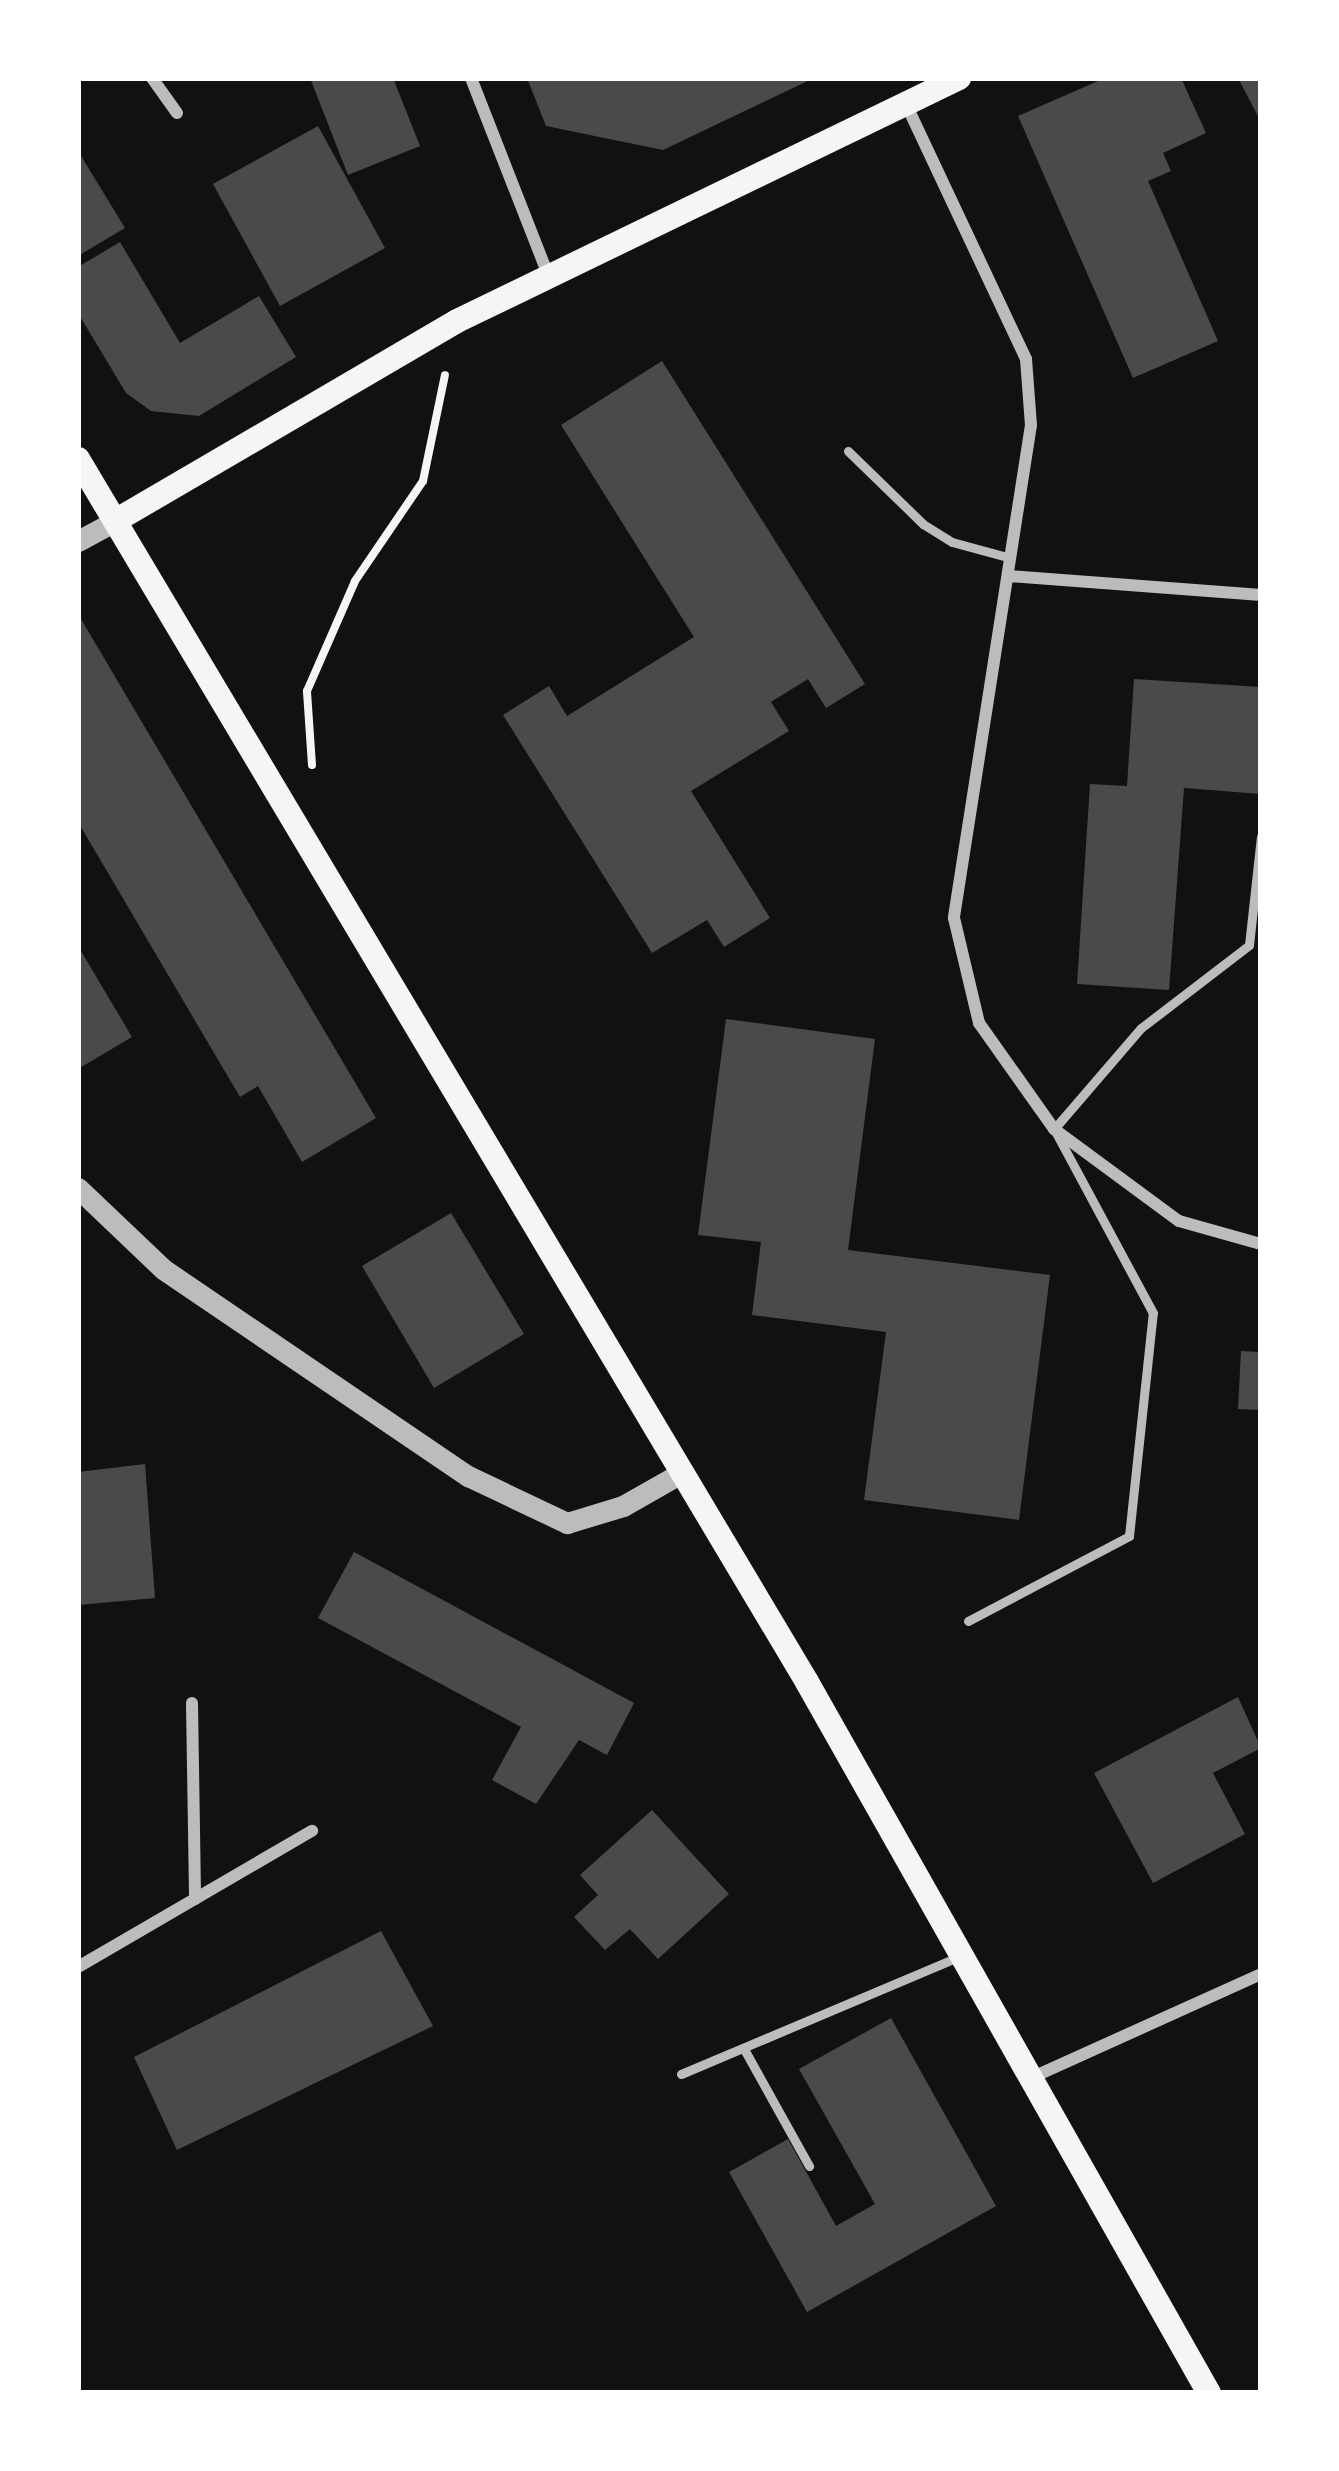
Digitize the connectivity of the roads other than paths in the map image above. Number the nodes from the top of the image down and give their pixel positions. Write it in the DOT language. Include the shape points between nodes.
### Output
graph roads {
  1 [pos="152,78"];
  2 [pos="471,78"];
  3 [pos="959,78"];
  4 [pos="906,104"];
  5 [pos="177,113"];
  6 [pos="548,274"];
  7 [pos="848,451"];
  8 [pos="78,459"];
  9 [pos="115,521"];
  10 [pos="78,541"];
  11 [pos="1011,558"];
  12 [pos="1008,577"];
  13 [pos="1261,595"];
  14 [pos="1261,837"];
  15 [pos="1054,1129"];
  16 [pos="78,1187"];
  17 [pos="1261,1244"];
  18 [pos="681,1473"];
  19 [pos="968,1621"];
  20 [pos="192,1703"];
  21 [pos="312,1831"];
  22 [pos="195,1899"];
  23 [pos="964,1954"];
  24 [pos="78,1967"];
  25 [pos="1261,1974"];
  26 [pos="745,2049"];
  27 [pos="681,2074"];
  28 [pos="1033,2077"];
  29 [pos="809,2166"];
  30 [pos="1209,2393"];
  1 -- 5 [label="street"];
  2 -- 6 [label="street"];
  3 -- 4 [label="main road"];
  4 -- 6 [label="main road"];
  4 -- 11 [label="street" via="1026,358 1031,425"];
  6 -- 9 [label="main road"];
  7 -- 11 [label="lane" via="923,524 952,542"];
  8 -- 9 [label="main road"];
  9 -- 10 [label="street"];
  9 -- 18 [label="main road"];
  11 -- 12 [label="street"];
  12 -- 13 [label="street"];
  12 -- 15 [label="street" via="954,918 979,1023"];
  14 -- 15 [label="lane" via="1249,946 1141,1028"];
  15 -- 17 [label="street" via="1179,1221"];
  15 -- 19 [label="lane" via="1153,1312 1129,1536"];
  16 -- 18 [label="street" via="163,1269 468,1476 547,1514 567,1523 623,1506"];
  18 -- 23 [label="main road"];
  20 -- 22 [label="street"];
  21 -- 22 [label="street"];
  22 -- 24 [label="street"];
  23 -- 26 [label="lane"];
  23 -- 28 [label="main road"];
  25 -- 28 [label="street"];
  26 -- 27 [label="lane"];
  26 -- 29 [label="lane"];
  28 -- 30 [label="main road"];
}
